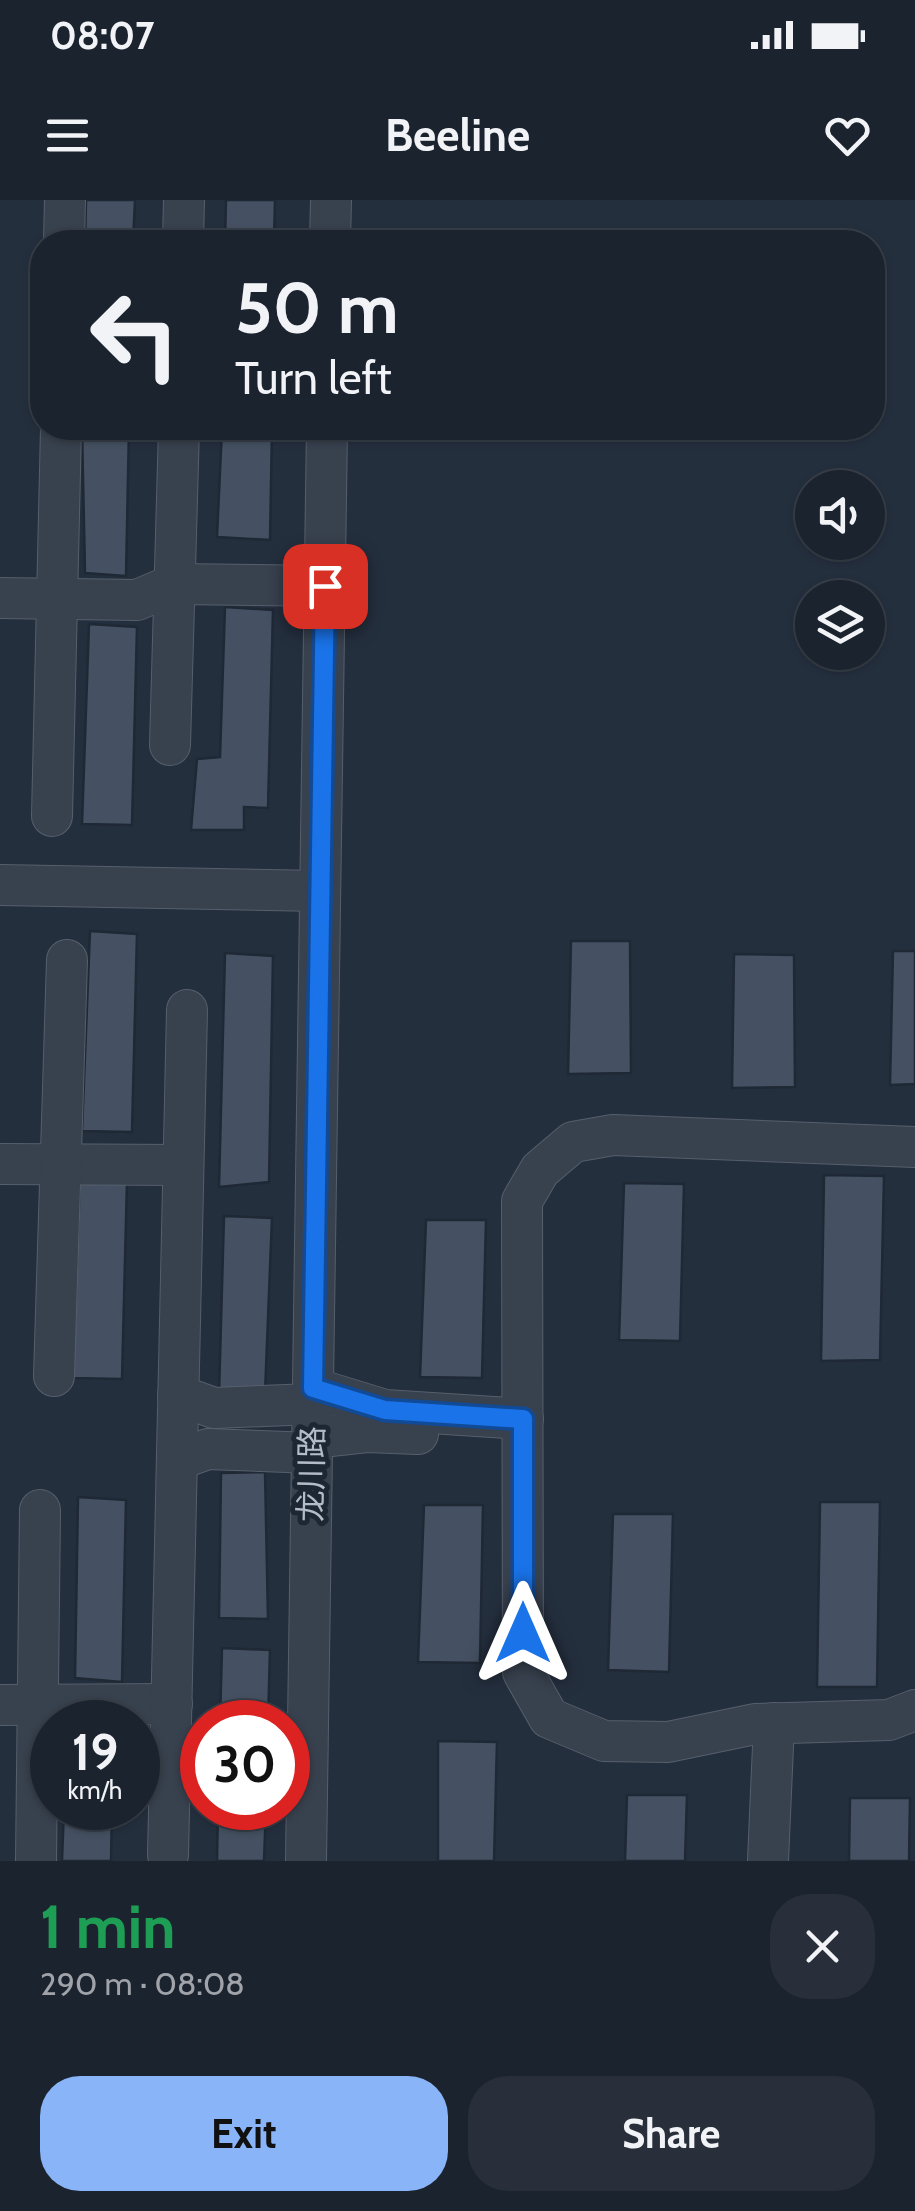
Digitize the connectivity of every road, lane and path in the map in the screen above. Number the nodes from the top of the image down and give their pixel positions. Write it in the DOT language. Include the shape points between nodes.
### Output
graph roads {
  1 [pos="65,200"];
  2 [pos="184,200"];
  3 [pos="331,200"];
  4 [pos="64,230"];
  5 [pos="183,230"];
  6 [pos="330,230"];
  7 [pos="61,440"];
  8 [pos="179,440"];
  9 [pos="327,440"];
  10 [pos="175,584"];
  11 [pos="325,586"];
  12 [pos="0,598"];
  13 [pos="58,599"];
  14 [pos="170,745"];
  15 [pos="52,816"];
  16 [pos="0,886"];
  17 [pos="320,891"];
  18 [pos="67,960"];
  19 [pos="186,1010"];
  20 [pos="915,1147"];
  21 [pos="0,1164"];
  22 [pos="61,1164"];
  23 [pos="183,1165"];
  24 [pos="54,1376"];
  25 [pos="178,1396"];
  26 [pos="312,1421"];
  27 [pos="523,1429"];
  28 [pos="177,1460"];
  29 [pos="40,1510"];
  30 [pos="19,1704"];
  31 [pos="172,1704"];
  32 [pos="915,1710"];
  33 [pos="774,1724"];
  34 [pos="168,1856"];
  35 [pos="36,1861"];
  36 [pos="306,1861"];
  37 [pos="768,1861"];
  1 -- 4 [label="street"];
  2 -- 5 [label="street"];
  3 -- 6 [label="street"];
  7 -- 13 [label="street"];
  8 -- 10 [label="street"];
  9 -- 11 [label="street, 龙川路"];
  10 -- 11 [label="street"];
  10 -- 13 [label="street" via="137,600"];
  10 -- 14 [label="street"];
  11 -- 17 [label="street, 龙川路"];
  12 -- 13 [label="street"];
  13 -- 15 [label="street"];
  16 -- 17 [label="street"];
  17 -- 26 [label="street, 龙川路"];
  18 -- 22 [label="street"];
  19 -- 23 [label="street"];
  20 -- 27 [label="street" via="613,1135 573,1142 540,1170 522,1201"];
  21 -- 22 [label="street"];
  22 -- 23 [label="street"];
  22 -- 24 [label="street"];
  23 -- 25 [label="street"];
  25 -- 26 [label="street" via="214,1408"];
  25 -- 28 [label="street"];
  26 -- 27 [label="street" via="385,1410"];
  26 -- 28 [label="street"];
  26 -- 36 [label="street, 龙川路"];
  27 -- 33 [label="street" via="523,1672 549,1718 604,1742 668,1742"];
  28 -- 31 [label="street"];
  29 -- 30 [label="street"];
  30 -- 31 [label="street"];
  30 -- 35 [label="street"];
  31 -- 34 [label="street"];
  32 -- 33 [label="street" via="889,1720"];
  33 -- 37 [label="street"];
}
